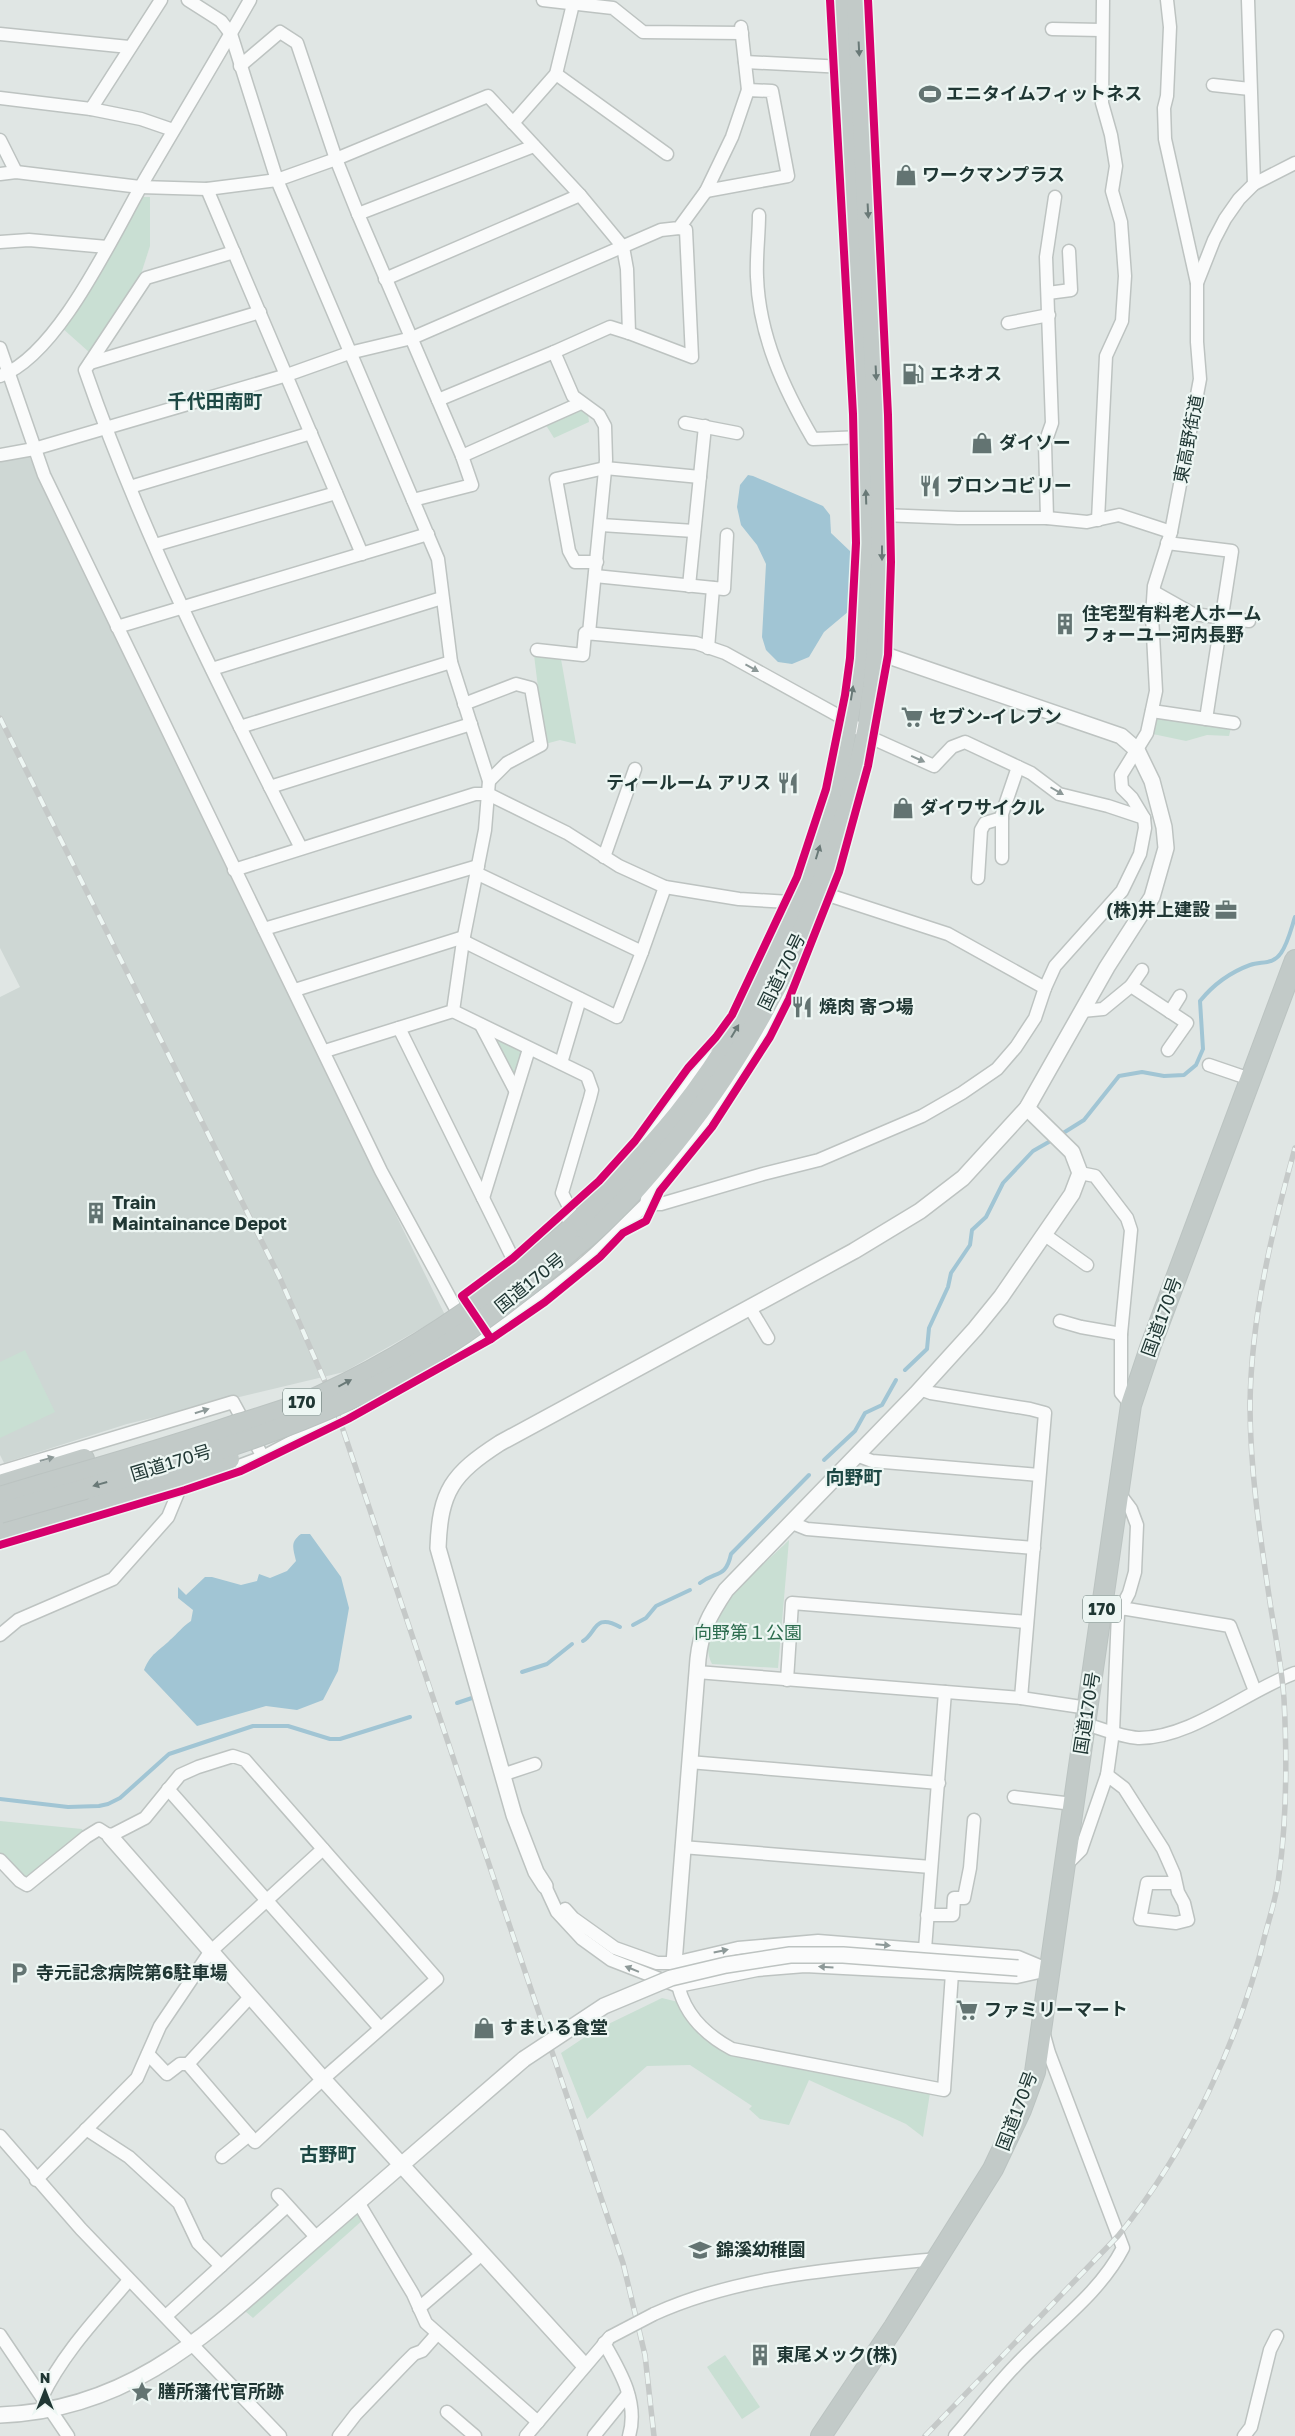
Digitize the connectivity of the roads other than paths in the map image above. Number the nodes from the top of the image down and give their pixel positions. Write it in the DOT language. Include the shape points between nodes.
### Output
graph roads {
  1 [pos="161,0"];
  2 [pos="188,0"];
  3 [pos="250,0"];
  4 [pos="543,0"];
  5 [pos="840,0"];
  6 [pos="856,0"];
  7 [pos="1103,0"];
  8 [pos="1167,0"];
  9 [pos="1248,0"];
  10 [pos="582,3"];
  11 [pos="1052,29"];
  12 [pos="1101,30"];
  13 [pos="0,34"];
  14 [pos="231,34"];
  15 [pos="129,47"];
  16 [pos="745,62"];
  17 [pos="240,66"];
  18 [pos="844,67"];
  19 [pos="556,74"];
  20 [pos="1213,85"];
  21 [pos="1250,89"];
  22 [pos="748,90"];
  23 [pos="0,98"];
  24 [pos="91,109"];
  25 [pos="513,123"];
  26 [pos="173,130"];
  27 [pos="0,140"];
  28 [pos="534,146"];
  29 [pos="667,154"];
  30 [pos="336,159"];
  31 [pos="1295,163"];
  32 [pos="16,172"];
  33 [pos="0,174"];
  34 [pos="277,180"];
  35 [pos="1254,184"];
  36 [pos="140,187"];
  37 [pos="207,189"];
  38 [pos="706,191"];
  39 [pos="580,195"];
  40 [pos="1055,198"];
  41 [pos="358,214"];
  42 [pos="759,215"];
  43 [pos="679,228"];
  44 [pos="0,242"];
  45 [pos="107,247"];
  46 [pos="623,247"];
  47 [pos="1069,251"];
  48 [pos="234,252"];
  49 [pos="385,279"];
  50 [pos="1197,283"];
  51 [pos="1048,292"];
  52 [pos="260,312"];
  53 [pos="1049,315"];
  54 [pos="1008,323"];
  55 [pos="629,333"];
  56 [pos="412,338"];
  57 [pos="0,348"];
  58 [pos="554,352"];
  59 [pos="349,354"];
  60 [pos="90,363"];
  61 [pos="4,374"];
  62 [pos="287,374"];
  63 [pos="438,400"];
  64 [pos="582,403"];
  65 [pos="685,423"];
  66 [pos="705,426"];
  67 [pos="104,428"];
  68 [pos="311,433"];
  69 [pos="737,433"];
  70 [pos="863,437"];
  71 [pos="34,449"];
  72 [pos="0,455"];
  73 [pos="462,456"];
  74 [pos="605,468"];
  75 [pos="700,477"];
  76 [pos="130,487"];
  77 [pos="336,492"];
  78 [pos="413,500"];
  79 [pos="882,515"];
  80 [pos="1047,518"];
  81 [pos="1098,520"];
  82 [pos="601,525"];
  83 [pos="694,531"];
  84 [pos="428,534"];
  85 [pos="727,535"];
  86 [pos="1169,537"];
  87 [pos="155,545"];
  88 [pos="362,554"];
  89 [pos="597,562"];
  90 [pos="595,576"];
  91 [pos="689,586"];
  92 [pos="713,588"];
  93 [pos="1154,592"];
  94 [pos="442,598"];
  95 [pos="182,608"];
  96 [pos="1223,617"];
  97 [pos="1249,621"];
  98 [pos="117,627"];
  99 [pos="589,634"];
  100 [pos="708,648"];
  101 [pos="868,649"];
  102 [pos="537,650"];
  103 [pos="451,662"];
  104 [pos="212,669"];
  105 [pos="464,704"];
  106 [pos="1152,711"];
  107 [pos="1206,719"];
  108 [pos="848,723"];
  109 [pos="1234,723"];
  110 [pos="470,724"];
  111 [pos="240,727"];
  112 [pos="866,735"];
  113 [pos="1137,750"];
  114 [pos="1018,767"];
  115 [pos="635,769"];
  116 [pos="489,781"];
  117 [pos="270,787"];
  118 [pos="488,794"];
  119 [pos="1002,818"];
  120 [pos="1144,818"];
  121 [pos="301,848"];
  122 [pos="604,856"];
  123 [pos="1002,858"];
  124 [pos="477,869"];
  125 [pos="234,870"];
  126 [pos="978,878"];
  127 [pos="665,887"];
  128 [pos="809,897"];
  129 [pos="264,929"];
  130 [pos="464,939"];
  131 [pos="642,952"];
  132 [pos="790,960"];
  133 [pos="1295,960"];
  134 [pos="1142,970"];
  135 [pos="1131,986"];
  136 [pos="1045,988"];
  137 [pos="294,990"];
  138 [pos="1180,996"];
  139 [pos="580,999"];
  140 [pos="453,1011"];
  141 [pos="1082,1011"];
  142 [pos="1170,1012"];
  143 [pos="481,1025"];
  144 [pos="399,1028"];
  145 [pos="529,1049"];
  146 [pos="1168,1050"];
  147 [pos="325,1051"];
  148 [pos="561,1064"];
  149 [pos="1209,1065"];
  150 [pos="1250,1079"];
  151 [pos="515,1090"];
  152 [pos="1027,1108"];
  153 [pos="1080,1173"];
  154 [pos="483,1198"];
  155 [pos="646,1204"];
  156 [pos="571,1232"];
  157 [pos="1045,1236"];
  158 [pos="516,1265"];
  159 [pos="1087,1265"];
  160 [pos="750,1308"];
  161 [pos="457,1311"];
  162 [pos="1060,1321"];
  163 [pos="1121,1334"];
  164 [pos="768,1338"];
  165 [pos="476,1341"];
  166 [pos="920,1389"];
  167 [pos="321,1396"];
  168 [pos="349,1400"];
  169 [pos="1131,1405"];
  170 [pos="856,1455"];
  171 [pos="262,1456"];
  172 [pos="0,1472"];
  173 [pos="1039,1475"];
  174 [pos="0,1485"];
  175 [pos="180,1488"];
  176 [pos="1119,1493"];
  177 [pos="0,1497"];
  178 [pos="0,1514"];
  179 [pos="792,1523"];
  180 [pos="0,1532"];
  181 [pos="0,1540"];
  182 [pos="1034,1548"];
  183 [pos="1121,1608"];
  184 [pos="1027,1622"];
  185 [pos="0,1635"];
  186 [pos="697,1672"];
  187 [pos="1295,1673"];
  188 [pos="787,1680"];
  189 [pos="946,1692"];
  190 [pos="1255,1692"];
  191 [pos="1021,1698"];
  192 [pos="1087,1716"];
  193 [pos="1113,1732"];
  194 [pos="689,1762"];
  195 [pos="535,1764"];
  196 [pos="502,1775"];
  197 [pos="1107,1775"];
  198 [pos="939,1783"];
  199 [pos="168,1789"];
  200 [pos="1014,1797"];
  201 [pos="1073,1804"];
  202 [pos="974,1820"];
  203 [pos="110,1836"];
  204 [pos="682,1847"];
  205 [pos="323,1849"];
  206 [pos="0,1860"];
  207 [pos="1066,1865"];
  208 [pos="931,1867"];
  209 [pos="1176,1883"];
  210 [pos="545,1886"];
  211 [pos="266,1902"];
  212 [pos="927,1915"];
  213 [pos="925,1948"];
  214 [pos="210,1952"];
  215 [pos="674,1963"];
  216 [pos="1048,1970"];
  217 [pos="952,1973"];
  218 [pos="678,1986"];
  219 [pos="250,1997"];
  220 [pos="1041,2025"];
  221 [pos="380,2028"];
  222 [pos="148,2054"];
  223 [pos="188,2064"];
  224 [pos="322,2079"];
  225 [pos="86,2129"];
  226 [pos="249,2135"];
  227 [pos="0,2136"];
  228 [pos="222,2157"];
  229 [pos="401,2165"];
  230 [pos="36,2180"];
  231 [pos="278,2195"];
  232 [pos="358,2202"];
  233 [pos="287,2206"];
  234 [pos="317,2238"];
  235 [pos="482,2254"];
  236 [pos="937,2259"];
  237 [pos="220,2266"];
  238 [pos="129,2280"];
  239 [pos="418,2308"];
  240 [pos="166,2316"];
  241 [pos="437,2334"];
  242 [pos="0,2335"];
  243 [pos="1277,2336"];
  244 [pos="607,2340"];
  245 [pos="192,2344"];
  246 [pos="584,2365"];
  247 [pos="628,2394"];
  248 [pos="46,2403"];
  249 [pos="447,2412"];
  250 [pos="0,2415"];
  251 [pos="538,2422"];
  252 [pos="68,2436"];
  253 [pos="280,2436"];
  254 [pos="338,2436"];
  255 [pos="475,2436"];
  256 [pos="526,2436"];
  257 [pos="594,2436"];
  258 [pos="629,2436"];
  259 [pos="821,2436"];
  260 [pos="955,2436"];
  261 [pos="1244,2436"];
  1 -- 15 [label="street"];
  2 -- 14 [label="street" via="221,21"];
  3 -- 14 [label="street"];
  4 -- 10 [label="street"];
  5 -- 18 [label="highway, 国道170号 / 170"];
  6 -- 79 [label="highway, 国道170号 / 170, one-way"];
  7 -- 12 [label="street"];
  8 -- 50 [label="street" via="1170,27 1165,139"];
  9 -- 21 [label="street"];
  10 -- 16 [label="street" via="613,8 643,32 741,30"];
  10 -- 19 [label="street"];
  11 -- 12 [label="street"];
  12 -- 81 [label="street" via="1102,103 1116,166 1112,190 1121,222 1125,276 1122,321 1106,356"];
  13 -- 15 [label="street"];
  14 -- 17 [label="street"];
  14 -- 26 [label="street"];
  15 -- 24 [label="street"];
  16 -- 18 [label="street"];
  16 -- 22 [label="street"];
  17 -- 30 [label="street" via="280,32 297,44"];
  17 -- 34 [label="street"];
  18 -- 70 [label="highway, 国道170号 / 170"];
  19 -- 25 [label="street"];
  19 -- 29 [label="street"];
  20 -- 21 [label="street"];
  21 -- 35 [label="street"];
  22 -- 38 [label="street" via="732,137"];
  22 -- 38 [label="street" via="772,91 788,176"];
  23 -- 24 [label="street"];
  24 -- 26 [label="street" via="141,119"];
  25 -- 28 [label="street"];
  25 -- 30 [label="street" via="488,96"];
  26 -- 36 [label="street"];
  27 -- 32 [label="street"];
  28 -- 39 [label="street"];
  28 -- 41 [label="street"];
  30 -- 34 [label="street"];
  30 -- 41 [label="street"];
  31 -- 35 [label="street, 東高野街道"];
  32 -- 33 [label="street"];
  32 -- 36 [label="street"];
  34 -- 37 [label="street"];
  34 -- 59 [label="street"];
  35 -- 50 [label="street, 東高野街道" via="1225,219"];
  36 -- 37 [label="street"];
  36 -- 45 [label="street"];
  37 -- 48 [label="street"];
  38 -- 43 [label="street"];
  39 -- 46 [label="street"];
  39 -- 49 [label="street"];
  40 -- 51 [label="street" via="1046,257"];
  41 -- 49 [label="street"];
  42 -- 70 [label="street" via="757,277 762,316 777,370 813,439"];
  43 -- 46 [label="street" via="661,230"];
  43 -- 55 [label="street" via="686,230 692,357"];
  44 -- 45 [label="street" via="29,240"];
  45 -- 61 [label="street" via="79,297 58,325 23,364"];
  46 -- 55 [label="street"];
  46 -- 56 [label="street"];
  47 -- 51 [label="street" via="1071,290"];
  48 -- 52 [label="street"];
  48 -- 60 [label="street" via="146,278"];
  49 -- 56 [label="street"];
  50 -- 86 [label="street, 東高野街道" via="1196,342 1200,379"];
  51 -- 53 [label="street"];
  52 -- 60 [label="street"];
  52 -- 62 [label="street"];
  53 -- 54 [label="street"];
  53 -- 80 [label="street" via="1052,423 1045,443"];
  55 -- 58 [label="street" via="610,327"];
  56 -- 59 [label="street"];
  56 -- 63 [label="street"];
  57 -- 61 [label="street"];
  58 -- 63 [label="street"];
  58 -- 64 [label="street" via="573,396"];
  59 -- 62 [label="street"];
  59 -- 78 [label="street"];
  60 -- 67 [label="street" via="84,370"];
  61 -- 71 [label="street"];
  62 -- 67 [label="street"];
  62 -- 68 [label="street"];
  63 -- 73 [label="street"];
  64 -- 73 [label="street"];
  64 -- 74 [label="street" via="600,415 605,426"];
  65 -- 66 [label="street"];
  66 -- 69 [label="street"];
  66 -- 75 [label="street"];
  67 -- 71 [label="street"];
  67 -- 76 [label="street"];
  68 -- 76 [label="street"];
  68 -- 77 [label="street"];
  101 -- 70 [label="highway, 国道170号 / 170, one-way"];
  71 -- 72 [label="street"];
  71 -- 98 [label="street"];
  73 -- 78 [label="street" via="472,485"];
  74 -- 75 [label="street"];
  74 -- 82 [label="street"];
  74 -- 89 [label="street" via="556,479 569,551 575,562"];
  75 -- 83 [label="street"];
  76 -- 87 [label="street"];
  77 -- 87 [label="street"];
  77 -- 88 [label="street"];
  78 -- 84 [label="street"];
  79 -- 80 [label="street"];
  79 -- 101 [label="highway, 国道170号 / 170, one-way" via="882,578"];
  80 -- 81 [label="street"];
  81 -- 86 [label="street" via="1119,516"];
  82 -- 83 [label="street"];
  82 -- 89 [label="street"];
  83 -- 91 [label="street"];
  84 -- 88 [label="street"];
  84 -- 94 [label="street" via="438,559"];
  85 -- 92 [label="street" via="724,590"];
  86 -- 93 [label="street, 東高野街道"];
  86 -- 96 [label="street" via="1232,551"];
  87 -- 95 [label="street"];
  88 -- 95 [label="street"];
  89 -- 90 [label="street"];
  90 -- 91 [label="street"];
  90 -- 99 [label="street"];
  91 -- 92 [label="street"];
  92 -- 100 [label="street"];
  93 -- 96 [label="street" via="1193,614"];
  93 -- 106 [label="street, 東高野街道" via="1156,691"];
  94 -- 103 [label="street"];
  94 -- 104 [label="street"];
  95 -- 98 [label="street"];
  95 -- 104 [label="street"];
  96 -- 97 [label="street"];
  96 -- 107 [label="street"];
  98 -- 125 [label="street"];
  99 -- 100 [label="street" via="696,644"];
  99 -- 102 [label="street" via="585,633 582,655"];
  100 -- 108 [label="street, one-way" via="725,653"];
  108 -- 101 [label="highway, 国道170号 / 170, one-way"];
  101 -- 112 [label="highway, 国道170号 / 170"];
  101 -- 113 [label="street" via="1121,736"];
  103 -- 105 [label="street"];
  103 -- 111 [label="street"];
  104 -- 111 [label="street"];
  105 -- 110 [label="street"];
  105 -- 116 [label="street" via="516,684 531,688 541,745 507,763"];
  106 -- 107 [label="street"];
  106 -- 113 [label="street, 東高野街道" via="1147,733"];
  107 -- 109 [label="street"];
  108 -- 112 [label="street"];
  128 -- 108 [label="highway, 国道170号 / 170, one-way" via="814,863 832,805"];
  110 -- 116 [label="street"];
  110 -- 117 [label="street"];
  111 -- 117 [label="street"];
  112 -- 114 [label="street, one-way" via="934,766 952,747 965,742"];
  112 -- 128 [label="highway, 国道170号 / 170" via="829,870"];
  113 -- 120 [label="street, 東高野街道" via="1122,775 1122,788"];
  113 -- 141 [label="street" via="1152,781 1166,848 1152,898"];
  114 -- 119 [label="street"];
  114 -- 120 [label="street, one-way" via="1060,794"];
  115 -- 122 [label="street"];
  116 -- 118 [label="street"];
  117 -- 121 [label="street"];
  118 -- 121 [label="street" via="475,794"];
  118 -- 122 [label="street" via="567,833"];
  118 -- 124 [label="street" via="486,830"];
  119 -- 123 [label="street"];
  119 -- 126 [label="street" via="985,823 981,830"];
  120 -- 136 [label="street" via="1140,854 1122,891 1055,966"];
  121 -- 125 [label="street"];
  122 -- 127 [label="street"];
  124 -- 129 [label="street"];
  124 -- 130 [label="street"];
  124 -- 131 [label="street"];
  125 -- 129 [label="street"];
  127 -- 128 [label="street" via="739,899"];
  127 -- 131 [label="street"];
  128 -- 132 [label="highway, 国道170号 / 170"];
  128 -- 136 [label="street" via="948,934"];
  156 -- 128 [label="highway, 国道170号 / 170, one-way" via="631,1170 678,1114 724,1050"];
  129 -- 137 [label="street"];
  130 -- 137 [label="street"];
  130 -- 139 [label="street"];
  130 -- 140 [label="street"];
  131 -- 139 [label="street" via="617,1017"];
  132 -- 155 [label="street" via="783,996 761,1042 737,1081 649,1190"];
  132 -- 156 [label="highway, 国道170号 / 170" via="748,1040 694,1121 598,1229"];
  133 -- 150 [label="highway, 国道170号 / 170"];
  134 -- 135 [label="street"];
  135 -- 141 [label="street" via="1103,1009"];
  135 -- 142 [label="street"];
  136 -- 155 [label="street" via="1035,1018 997,1069 922,1116 819,1160 661,1204"];
  137 -- 147 [label="street"];
  138 -- 142 [label="street"];
  139 -- 148 [label="street"];
  140 -- 143 [label="street"];
  140 -- 144 [label="street"];
  141 -- 152 [label="street"];
  142 -- 146 [label="street" via="1187,1023"];
  143 -- 145 [label="street"];
  143 -- 151 [label="street"];
  144 -- 147 [label="street"];
  144 -- 154 [label="street"];
  145 -- 148 [label="street"];
  145 -- 151 [label="street"];
  147 -- 161 [label="street" via="382,1171"];
  148 -- 156 [label="street" via="587,1076 592,1090 562,1193 570,1209"];
  149 -- 150 [label="street"];
  150 -- 169 [label="highway, 国道170号 / 170"];
  151 -- 154 [label="street"];
  152 -- 153 [label="street" via="1072,1152"];
  152 -- 160 [label="street" via="963,1178 920,1211"];
  153 -- 157 [label="street" via="1072,1194"];
  153 -- 163 [label="street" via="1095,1176 1127,1218 1131,1230"];
  154 -- 158 [label="street"];
  155 -- 165 [label="street" via="582,1265"];
  156 -- 158 [label="street"];
  167 -- 156 [label="highway, 国道170号 / 170, one-way, bridge" via="428,1338 478,1305"];
  156 -- 168 [label="highway, 国道170号 / 170, bridge" via="533,1284 440,1350"];
  157 -- 159 [label="street" via="1078,1251"];
  157 -- 166 [label="street" via="1001,1297"];
  158 -- 161 [label="street"];
  160 -- 164 [label="street"];
  160 -- 196 [label="street" via="500,1443 471,1462 450,1487 439,1518 438,1548"];
  161 -- 165 [label="street"];
  162 -- 163 [label="street"];
  163 -- 169 [label="street" via="1122,1392"];
  165 -- 171 [label="street"];
  166 -- 170 [label="street"];
  166 -- 173 [label="street" via="1045,1413"];
  167 -- 174 [label="highway, bridge" via="213,1421"];
  167 -- 177 [label="highway, 国道170号 / 170, bridge" via="200,1438"];
  168 -- 178 [label="highway, 国道170号 / 170, one-way, bridge" via="238,1443"];
  168 -- 180 [label="highway, bridge" via="263,1446 183,1476"];
  169 -- 176 [label="highway, 国道170号 / 170"];
  170 -- 173 [label="street" via="872,1461"];
  170 -- 179 [label="street"];
  172 -- 171 [label="street, one-way" via="233,1402"];
  171 -- 175 [label="street"];
  173 -- 182 [label="street"];
  175 -- 181 [label="street"];
  175 -- 185 [label="street" via="168,1518 113,1579 18,1620"];
  176 -- 183 [label="street" via="1137,1525 1135,1572"];
  176 -- 192 [label="highway, 国道170号 / 170"];
  179 -- 182 [label="street" via="807,1528"];
  179 -- 186 [label="street" via="726,1590 709,1615 700,1639"];
  182 -- 184 [label="street"];
  183 -- 190 [label="street" via="1230,1626"];
  183 -- 193 [label="street" via="1118,1614"];
  184 -- 188 [label="street" via="792,1603"];
  184 -- 191 [label="street"];
  186 -- 188 [label="street"];
  186 -- 194 [label="street"];
  187 -- 190 [label="street"];
  188 -- 189 [label="street"];
  189 -- 191 [label="street"];
  189 -- 198 [label="street"];
  190 -- 193 [label="street" via="1182,1730 1158,1737 1135,1738"];
  191 -- 192 [label="street"];
  192 -- 193 [label="street"];
  192 -- 201 [label="highway, 国道170号 / 170"];
  193 -- 197 [label="street"];
  194 -- 198 [label="street"];
  194 -- 204 [label="street"];
  195 -- 196 [label="street"];
  196 -- 210 [label="street" via="517,1823 536,1872"];
  197 -- 207 [label="street" via="1081,1850"];
  197 -- 209 [label="street" via="1124,1788 1164,1848"];
  198 -- 208 [label="street"];
  199 -- 203 [label="street" via="145,1818"];
  199 -- 205 [label="street" via="180,1775 198,1766 233,1756 245,1760"];
  199 -- 211 [label="street"];
  200 -- 201 [label="street"];
  201 -- 207 [label="highway, 国道170号 / 170"];
  202 -- 212 [label="street" via="964,1898 954,1898 953,1915"];
  203 -- 206 [label="street" via="99,1829 27,1884 20,1882"];
  203 -- 214 [label="street"];
  204 -- 208 [label="street"];
  204 -- 215 [label="street"];
  205 -- 211 [label="street"];
  205 -- 221 [label="street" via="437,1979"];
  207 -- 216 [label="highway, 国道170号 / 170"];
  208 -- 212 [label="street"];
  210 -- 215 [label="street" via="573,1918 614,1948 646,1961"];
  218 -- 210 [label="street, one-way" via="611,1960 582,1939 557,1912"];
  211 -- 214 [label="street"];
  211 -- 221 [label="street"];
  212 -- 213 [label="street"];
  215 -- 213 [label="street, one-way" via="738,1948 792,1942"];
  213 -- 216 [label="street" via="1018,1957"];
  214 -- 219 [label="street"];
  214 -- 222 [label="street" via="160,2026"];
  215 -- 218 [label="street"];
  216 -- 217 [label="street" via="1017,1977"];
  216 -- 220 [label="highway, 国道170号 / 170"];
  216 -- 229 [label="street, bridge" via="842,1955 790,1955 671,1978 604,2006 524,2059"];
  217 -- 218 [label="street, one-way" via="805,1966 757,1970"];
  217 -- 218 [label="street" via="944,2090 732,2049 698,2025"];
  219 -- 223 [label="street"];
  219 -- 224 [label="street"];
  220 -- 236 [label="highway, 国道170号 / 170" via="1035,2072 1021,2110 993,2169"];
  220 -- 260 [label="street" via="1123,2248 1097,2286 1015,2366"];
  221 -- 224 [label="street"];
  222 -- 223 [label="street" via="167,2074 180,2064"];
  222 -- 225 [label="street" via="137,2078"];
  223 -- 226 [label="street"];
  224 -- 226 [label="street" via="255,2142"];
  224 -- 229 [label="street"];
  225 -- 230 [label="street"];
  225 -- 237 [label="street" via="129,2157 179,2203 198,2243"];
  226 -- 228 [label="street"];
  227 -- 230 [label="street"];
  229 -- 232 [label="street"];
  229 -- 235 [label="street"];
  230 -- 238 [label="street"];
  231 -- 233 [label="street"];
  232 -- 234 [label="street"];
  232 -- 239 [label="street" via="413,2294"];
  233 -- 234 [label="street"];
  233 -- 237 [label="street"];
  234 -- 245 [label="street" via="218,2326"];
  235 -- 239 [label="street"];
  235 -- 246 [label="street"];
  236 -- 244 [label="street, bridge" via="862,2266 762,2282 676,2304"];
  236 -- 259 [label="highway, 国道170号 / 170"];
  237 -- 240 [label="street"];
  238 -- 240 [label="street"];
  238 -- 248 [label="street" via="50,2381"];
  239 -- 241 [label="street"];
  240 -- 245 [label="street"];
  241 -- 251 [label="street"];
  241 -- 254 [label="street" via="404,2364"];
  242 -- 248 [label="street"];
  243 -- 261 [label="street" via="1270,2350 1251,2427"];
  244 -- 246 [label="street"];
  244 -- 247 [label="street"];
  245 -- 248 [label="street" via="162,2366 132,2382 88,2399"];
  245 -- 253 [label="street"];
  246 -- 251 [label="street"];
  247 -- 257 [label="street"];
  247 -- 258 [label="street" via="632,2426"];
  248 -- 250 [label="street"];
  248 -- 252 [label="street"];
  249 -- 255 [label="street"];
  251 -- 256 [label="street"];
}
